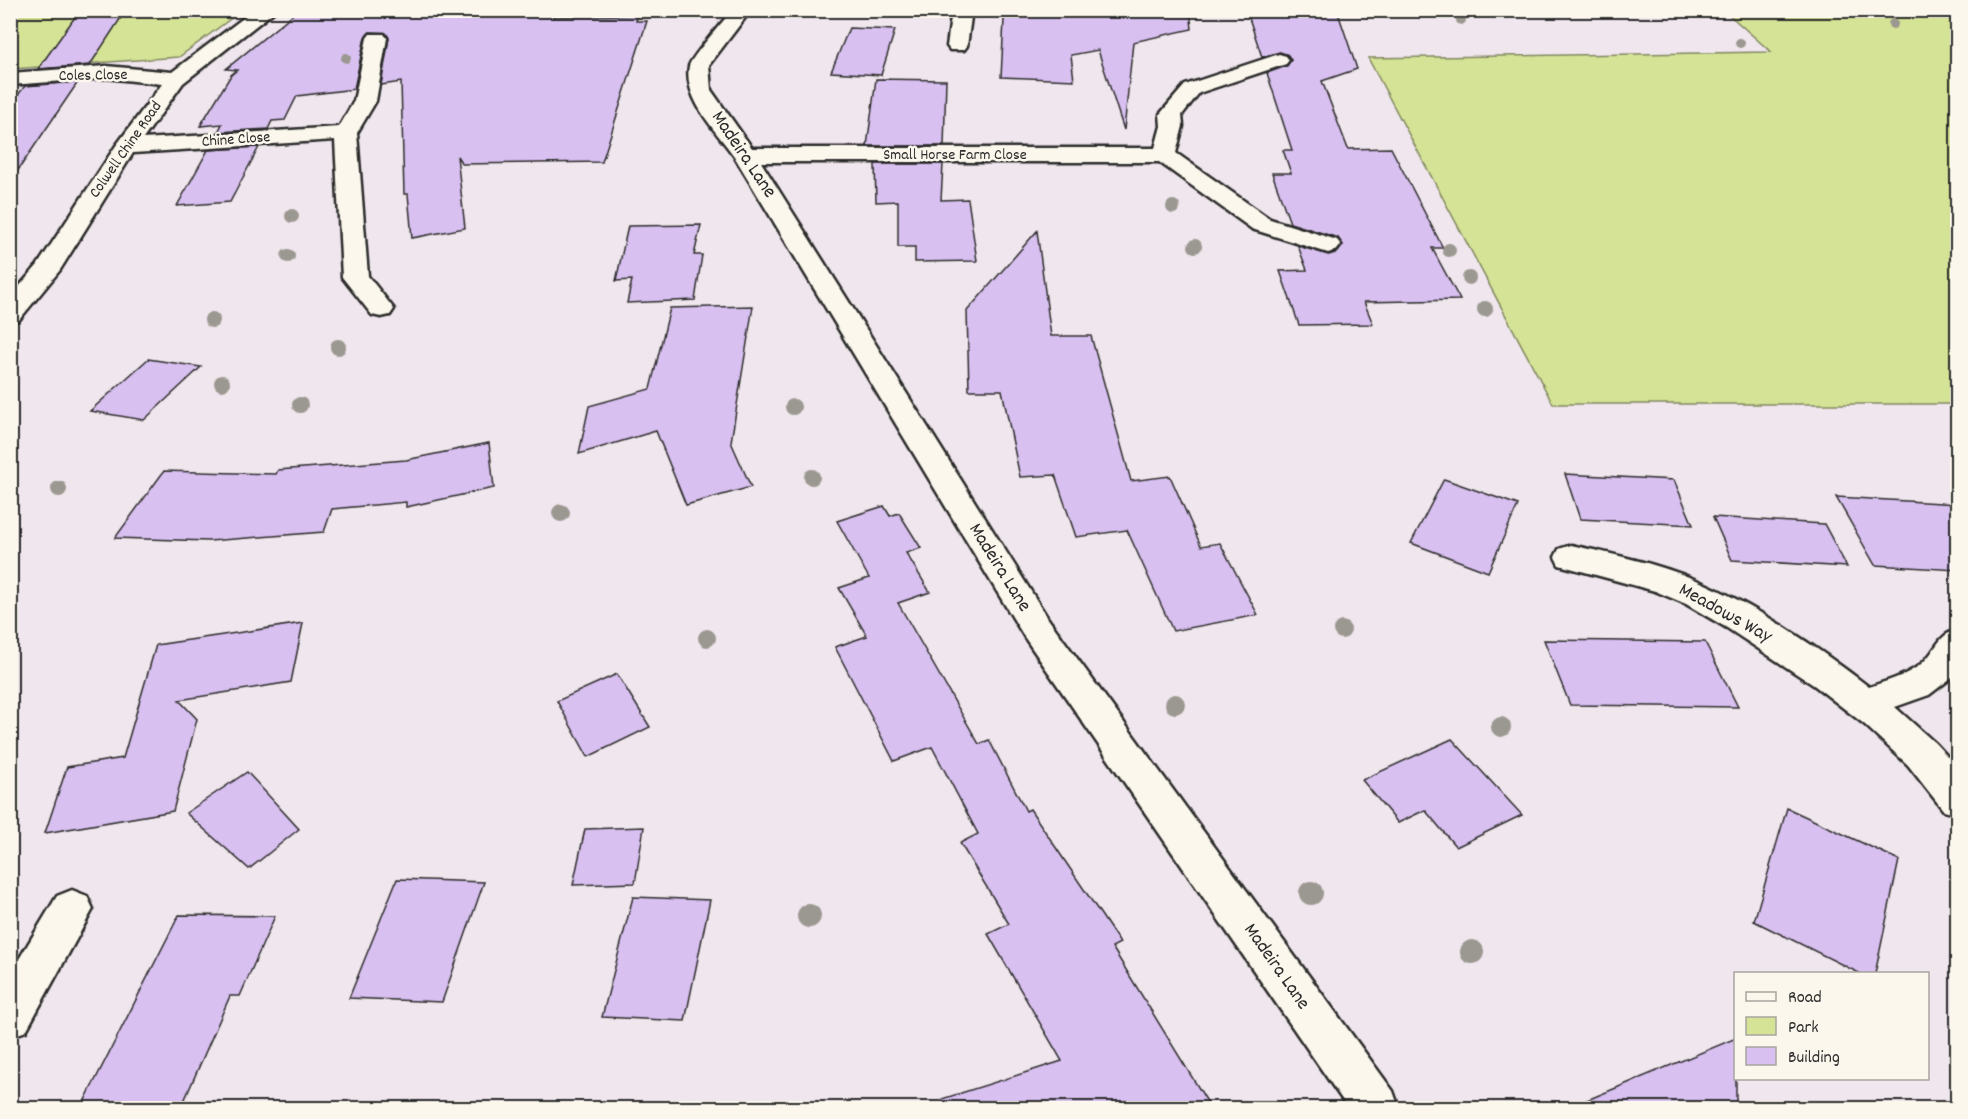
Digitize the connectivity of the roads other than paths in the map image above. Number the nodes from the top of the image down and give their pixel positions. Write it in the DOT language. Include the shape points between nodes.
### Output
graph roads {
  1 [pos="267,10"];
  2 [pos="742,10"];
  3 [pos="962,10"];
  4 [pos="377,38"];
  5 [pos="957,46"];
  6 [pos="1279,60"];
  7 [pos="10,79"];
  8 [pos="176,79"];
  9 [pos="346,133"];
  10 [pos="126,147"];
  11 [pos="745,155"];
  12 [pos="1164,155"];
  13 [pos="1328,245"];
  14 [pos="381,309"];
  15 [pos="10,314"];
  16 [pos="1571,557"];
  17 [pos="1958,642"];
  18 [pos="1863,703"];
  19 [pos="1958,799"];
  20 [pos="72,909"];
  21 [pos="10,1016"];
  22 [pos="1376,1108"];
  1 -- 8 [label="street, Colwell Chine Road"];
  2 -- 11 [label="street, Madeira Lane" via="699,65 700,90"];
  3 -- 5 [label="street"];
  4 -- 9 [label="street" via="365,101"];
  6 -- 12 [label="street" via="1192,89 1171,114 1172,126"];
  7 -- 8 [label="street, Coles Close" via="106,72"];
  8 -- 10 [label="street, Colwell Chine Road"];
  9 -- 10 [label="street, Chine Close"];
  9 -- 14 [label="street" via="355,277"];
  10 -- 15 [label="street, Colwell Chine Road" via="47,270"];
  11 -- 12 [label="street, Small Horse Farm Close"];
  11 -- 22 [label="street, Madeira Lane" via="1037,629"];
  12 -- 13 [label="street" via="1261,224"];
  16 -- 18 [label="street, Meadows Way" via="1638,573 1697,594 1823,672"];
  17 -- 18 [label="street" via="1943,665 1922,683"];
  18 -- 19 [label="street, Meadows Way" via="1922,753"];
  20 -- 21 [label="street"];
}
